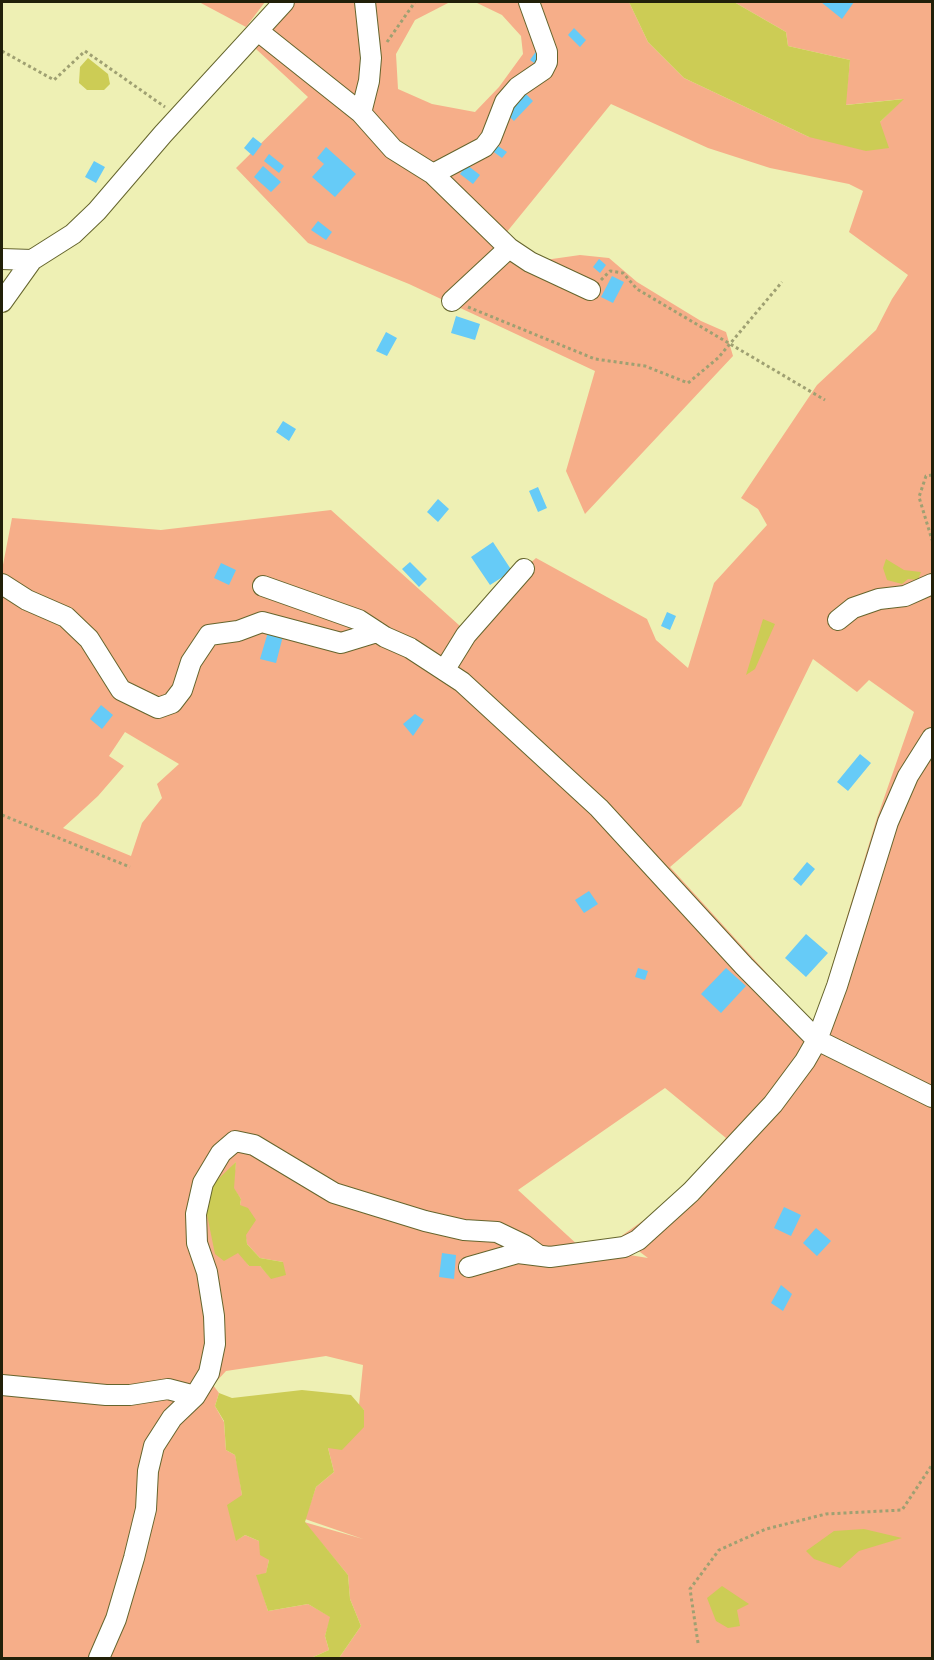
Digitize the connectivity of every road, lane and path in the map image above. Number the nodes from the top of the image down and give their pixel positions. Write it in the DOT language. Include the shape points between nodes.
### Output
graph roads {
  1 [pos="284,2"];
  2 [pos="365,2"];
  3 [pos="415,2"];
  4 [pos="529,2"];
  5 [pos="258,31"];
  6 [pos="2,51"];
  7 [pos="370,67"];
  8 [pos="361,113"];
  9 [pos="179,116"];
  10 [pos="433,174"];
  11 [pos="509,248"];
  12 [pos="2,259"];
  13 [pos="32,260"];
  14 [pos="782,282"];
  15 [pos="590,290"];
  16 [pos="452,301"];
  17 [pos="2,302"];
  18 [pos="729,345"];
  19 [pos="825,400"];
  20 [pos="933,475"];
  21 [pos="933,540"];
  22 [pos="524,569"];
  23 [pos="2,584"];
  24 [pos="933,584"];
  25 [pos="263,586"];
  26 [pos="838,620"];
  27 [pos="377,632"];
  28 [pos="445,669"];
  29 [pos="933,738"];
  30 [pos="2,815"];
  31 [pos="130,867"];
  32 [pos="817,1040"];
  33 [pos="933,1097"];
  34 [pos="538,1255"];
  35 [pos="469,1267"];
  36 [pos="2,1385"];
  37 [pos="195,1396"];
  38 [pos="933,1465"];
  39 [pos="698,1642"];
  40 [pos="99,1659"];
  1 -- 5 [label="street"];
  2 -- 7 [label="street"];
  3 -- 7 [label="path"];
  4 -- 10 [label="street" via="547,52 543,70 512,93 483,147"];
  5 -- 8 [label="street"];
  5 -- 9 [label="street"];
  6 -- 9 [label="path" via="54,80 85,51"];
  7 -- 8 [label="street"];
  8 -- 10 [label="street" via="393,149"];
  9 -- 13 [label="street" via="85,223"];
  10 -- 11 [label="street"];
  11 -- 15 [label="street"];
  11 -- 16 [label="street"];
  12 -- 13 [label="street"];
  13 -- 17 [label="street"];
  14 -- 18 [label="path"];
  15 -- 18 [label="path" via="610,271 623,273 637,289"];
  16 -- 18 [label="path" via="595,359 645,366 688,383"];
  18 -- 19 [label="path"];
  20 -- 21 [label="path" via="926,476 919,497"];
  22 -- 28 [label="street" via="466,635"];
  23 -- 27 [label="street" via="66,617 89,639 122,690 158,708 172,702 182,690 191,662 209,635 238,631 262,622 341,644"];
  24 -- 26 [label="street" via="905,596 853,608"];
  25 -- 27 [label="street" via="359,620"];
  27 -- 28 [label="street"];
  28 -- 32 [label="street" via="599,808"];
  29 -- 32 [label="street" via="908,776 888,822"];
  30 -- 31 [label="path"];
  32 -- 33 [label="street"];
  32 -- 34 [label="street" via="773,1104 691,1192 638,1240 610,1251"];
  34 -- 35 [label="street" via="518,1253"];
  34 -- 37 [label="street" via="496,1232 425,1221 334,1193 254,1145 235,1141 221,1153 202,1183 196,1214 197,1243 211,1290 215,1344 209,1373"];
  36 -- 37 [label="street" via="105,1395 168,1389"];
  37 -- 40 [label="street" via="172,1418 154,1446 135,1558"];
  38 -- 39 [label="path" via="902,1510 826,1514 765,1529 718,1550 690,1589"];
}
